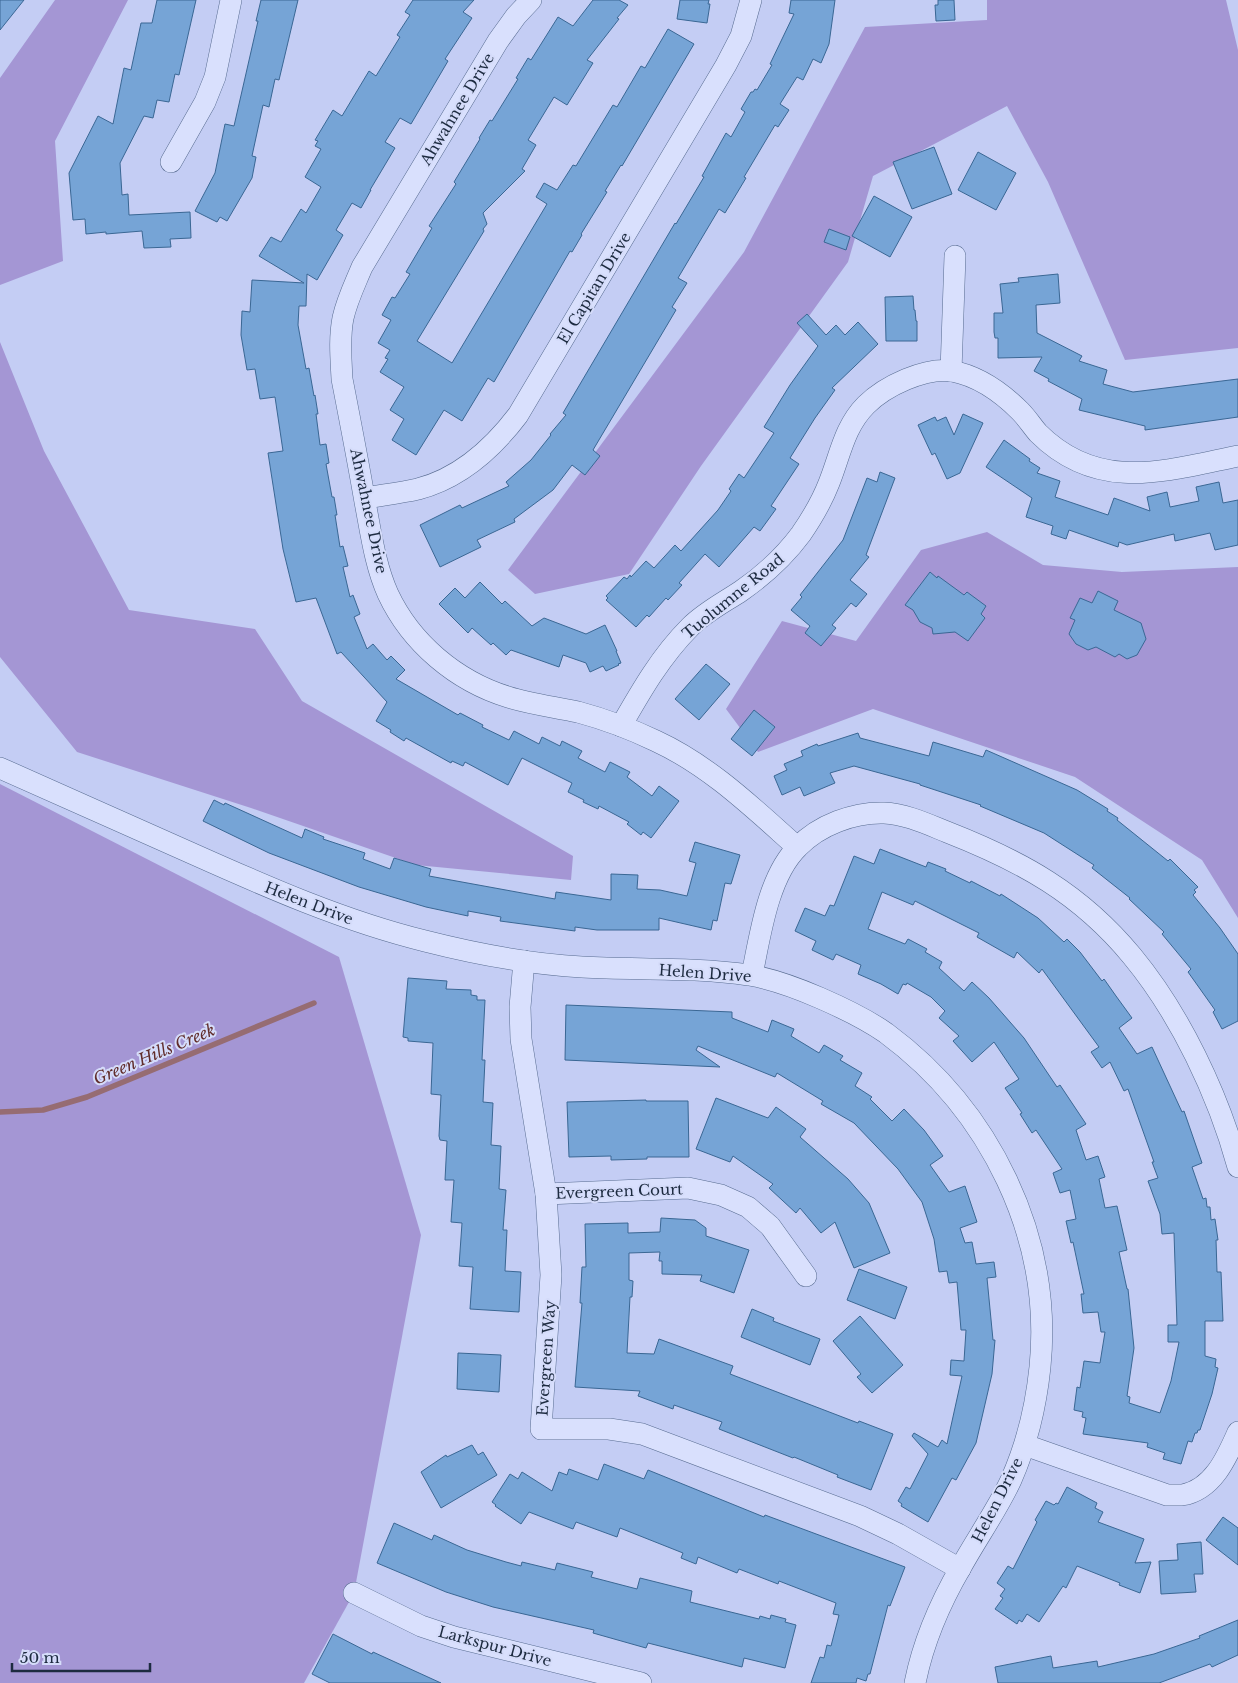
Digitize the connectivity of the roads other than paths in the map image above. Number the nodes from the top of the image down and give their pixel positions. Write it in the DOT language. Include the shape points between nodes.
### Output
graph roads {
  1 [pos="231,0"];
  2 [pos="531,0"];
  3 [pos="751,0"];
  4 [pos="171,162"];
  5 [pos="955,256"];
  6 [pos="951,371"];
  7 [pos="1238,456"];
  8 [pos="365,498"];
  9 [pos="621,726"];
  10 [pos="0,768"];
  11 [pos="797,847"];
  12 [pos="524,961"];
  13 [pos="752,975"];
  14 [pos="1238,1167"];
  15 [pos="546,1194"];
  16 [pos="806,1276"];
  17 [pos="1238,1432"];
  18 [pos="1025,1445"];
  19 [pos="960,1569"];
  20 [pos="354,1593"];
  21 [pos="617,1680"];
  22 [pos="642,1683"];
  23 [pos="915,1683"];
  1 -- 4 [label="street" via="215,77 205,102"];
  2 -- 8 [label="street, Ahwahnee Drive" via="498,41 362,267 350,293 340,349 342,380"];
  3 -- 8 [label="street, El Capitan Drive" via="741,36 726,65 518,414 501,437 449,477 419,489"];
  5 -- 6 [label="street"];
  6 -- 7 [label="street, Tuolumne Road" via="999,392 1062,453 1090,467 1123,473 1155,472"];
  6 -- 9 [label="street, Tuolumne Road" via="921,373 890,387 866,405 849,427 818,508 800,535 780,561 691,627 650,676"];
  8 -- 9 [label="street, Ahwahnee Drive" via="377,564 388,594 404,622 427,649 452,670 479,686 508,697"];
  9 -- 11 [label="street, Ahwahnee Drive" via="691,759"];
  10 -- 12 [label="street, Helen Drive" via="333,913 427,942"];
  11 -- 13 [label="street" via="771,894"];
  11 -- 14 [label="street" via="823,828 853,816 885,813 915,819 985,848 1027,868 1076,900 1107,927 1133,957 1183,1032 1205,1075"];
  12 -- 13 [label="street, Helen Drive"];
  12 -- 15 [label="street, Evergreen Way" via="521,1039"];
  13 -- 18 [label="street, Helen Drive" via="797,988 842,1007 883,1031 951,1092 1002,1168 1020,1209 1038,1287 1040,1364"];
  15 -- 16 [label="street, Evergreen Court" via="688,1188 721,1195 748,1207 770,1226"];
  15 -- 19 [label="street, Evergreen Way" via="551,1275 541,1429 609,1429 642,1434 860,1516"];
  17 -- 18 [label="street" via="1214,1477 1200,1489 1183,1495 1166,1495"];
  18 -- 19 [label="street, Helen Drive" via="995,1511"];
  19 -- 23 [label="street, Helen Drive" via="941,1605"];
  20 -- 21 [label="street, Larkspur Drive" via="421,1626 454,1637"];
  21 -- 22 [label="street, Larkspur Drive"];
}
